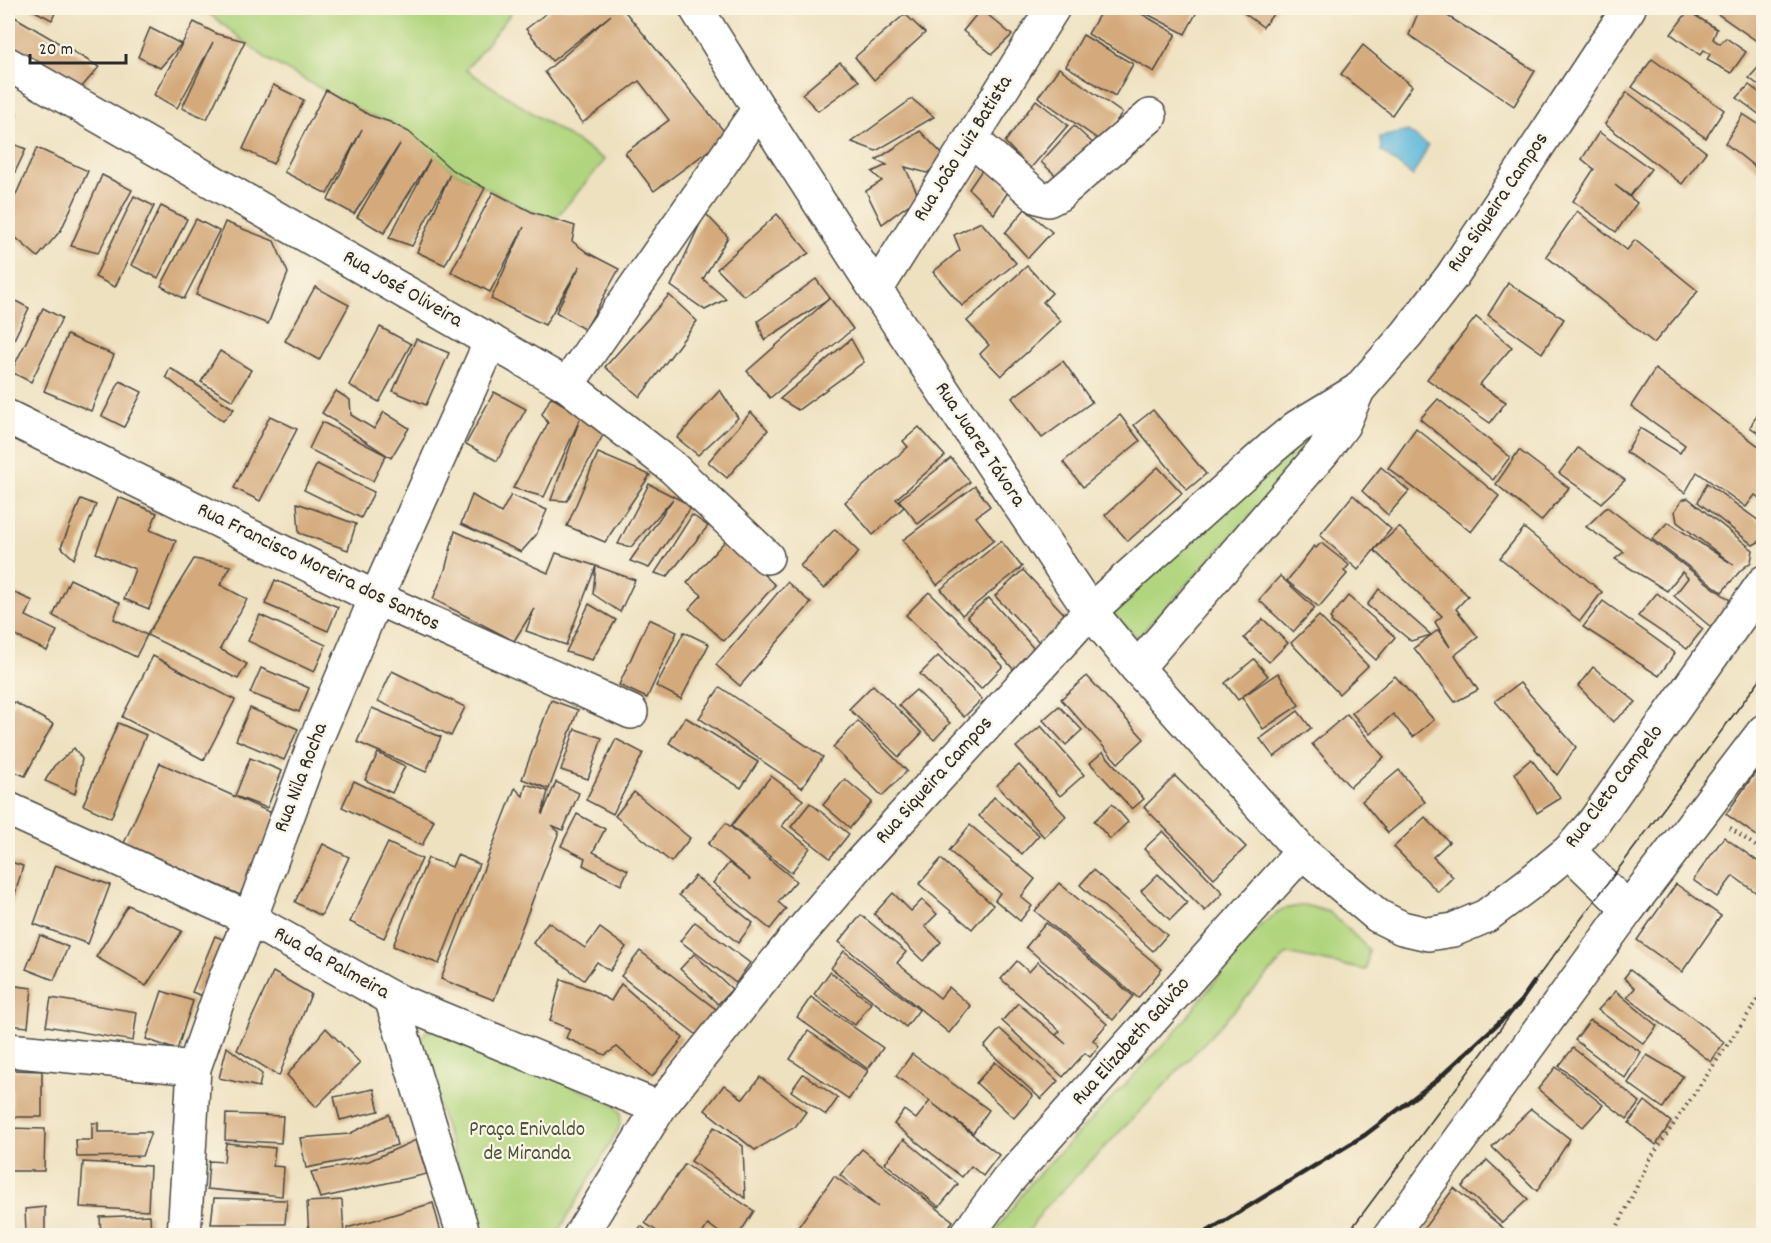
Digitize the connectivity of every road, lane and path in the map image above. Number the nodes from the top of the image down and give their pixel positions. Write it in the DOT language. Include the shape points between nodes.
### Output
graph roads {
  1 [pos="696,8"];
  2 [pos="1053,8"];
  3 [pos="1629,8"];
  4 [pos="8,64"];
  5 [pos="759,109"];
  6 [pos="1150,116"];
  7 [pos="971,139"];
  8 [pos="876,290"];
  9 [pos="492,341"];
  10 [pos="567,385"];
  11 [pos="1358,390"];
  12 [pos="8,417"];
  13 [pos="767,557"];
  14 [pos="1764,582"];
  15 [pos="376,598"];
  16 [pos="1090,611"];
  17 [pos="1137,668"];
  18 [pos="631,712"];
  19 [pos="1764,731"];
  20 [pos="8,809"];
  21 [pos="1704,809"];
  22 [pos="1569,851"];
  23 [pos="1302,852"];
  24 [pos="1764,852"];
  25 [pos="1628,909"];
  26 [pos="250,919"];
  27 [pos="1764,991"];
  28 [pos="391,998"];
  29 [pos="8,1050"];
  30 [pos="194,1068"];
  31 [pos="659,1108"];
  32 [pos="184,1236"];
  33 [pos="464,1236"];
  34 [pos="580,1236"];
  35 [pos="966,1236"];
  36 [pos="1390,1236"];
  37 [pos="1613,1236"];
  1 -- 5 [label="street, Rua Juarez Távora"];
  2 -- 7 [label="street, Rua João Luiz Batista"];
  3 -- 11 [label="street, Rua Siqueira Campos" via="1452,276"];
  4 -- 9 [label="street, Rua José Oliveira"];
  5 -- 8 [label="street, Rua Juarez Távora"];
  5 -- 10 [label="street"];
  6 -- 7 [label="street" via="1048,200 1038,196"];
  7 -- 8 [label="street, Rua João Luiz Batista"];
  8 -- 16 [label="street, Rua Juarez Távora"];
  9 -- 10 [label="street, Rua José Oliveira"];
  9 -- 15 [label="street, Rua Nila Rocha"];
  10 -- 13 [label="street, Rua José Oliveira" via="672,467"];
  11 -- 16 [label="street, Rua Siqueira Campos" via="1297,427"];
  11 -- 17 [label="street, Rua Siqueira Campos" via="1343,425 1322,453"];
  12 -- 15 [label="street, Rua Francisco Moreira dos Santos"];
  14 -- 22 [label="street, Rua Cleto Campelo"];
  15 -- 18 [label="street, Rua Francisco Moreira dos Santos"];
  15 -- 26 [label="street, Rua Nila Rocha" via="314,744"];
  16 -- 17 [label="street, Rua Juarez Távora"];
  16 -- 31 [label="street, Rua Siqueira Campos" via="855,870"];
  17 -- 23 [label="street, Rua Juarez Távora"];
  19 -- 21 [label="street"];
  20 -- 26 [label="street, Rua da Palmeira"];
  21 -- 24 [label="path"];
  21 -- 25 [label="street"];
  22 -- 23 [label="street, Rua Cleto Campelo" via="1486,916 1453,930 1428,934 1402,928 1378,916"];
  22 -- 25 [label="street"];
  23 -- 35 [label="street, Rua Elizabeth Galvão" via="1008,1180"];
  25 -- 36 [label="street"];
  26 -- 28 [label="street, Rua da Palmeira"];
  26 -- 30 [label="street, Rua Nila Rocha"];
  27 -- 37 [label="path" via="1650,1159"];
  28 -- 31 [label="street, Rua da Palmeira"];
  28 -- 33 [label="street"];
  29 -- 30 [label="street"];
  30 -- 32 [label="street, Rua Nila Rocha"];
  31 -- 34 [label="street, Rua Siqueira Campos"];
}
